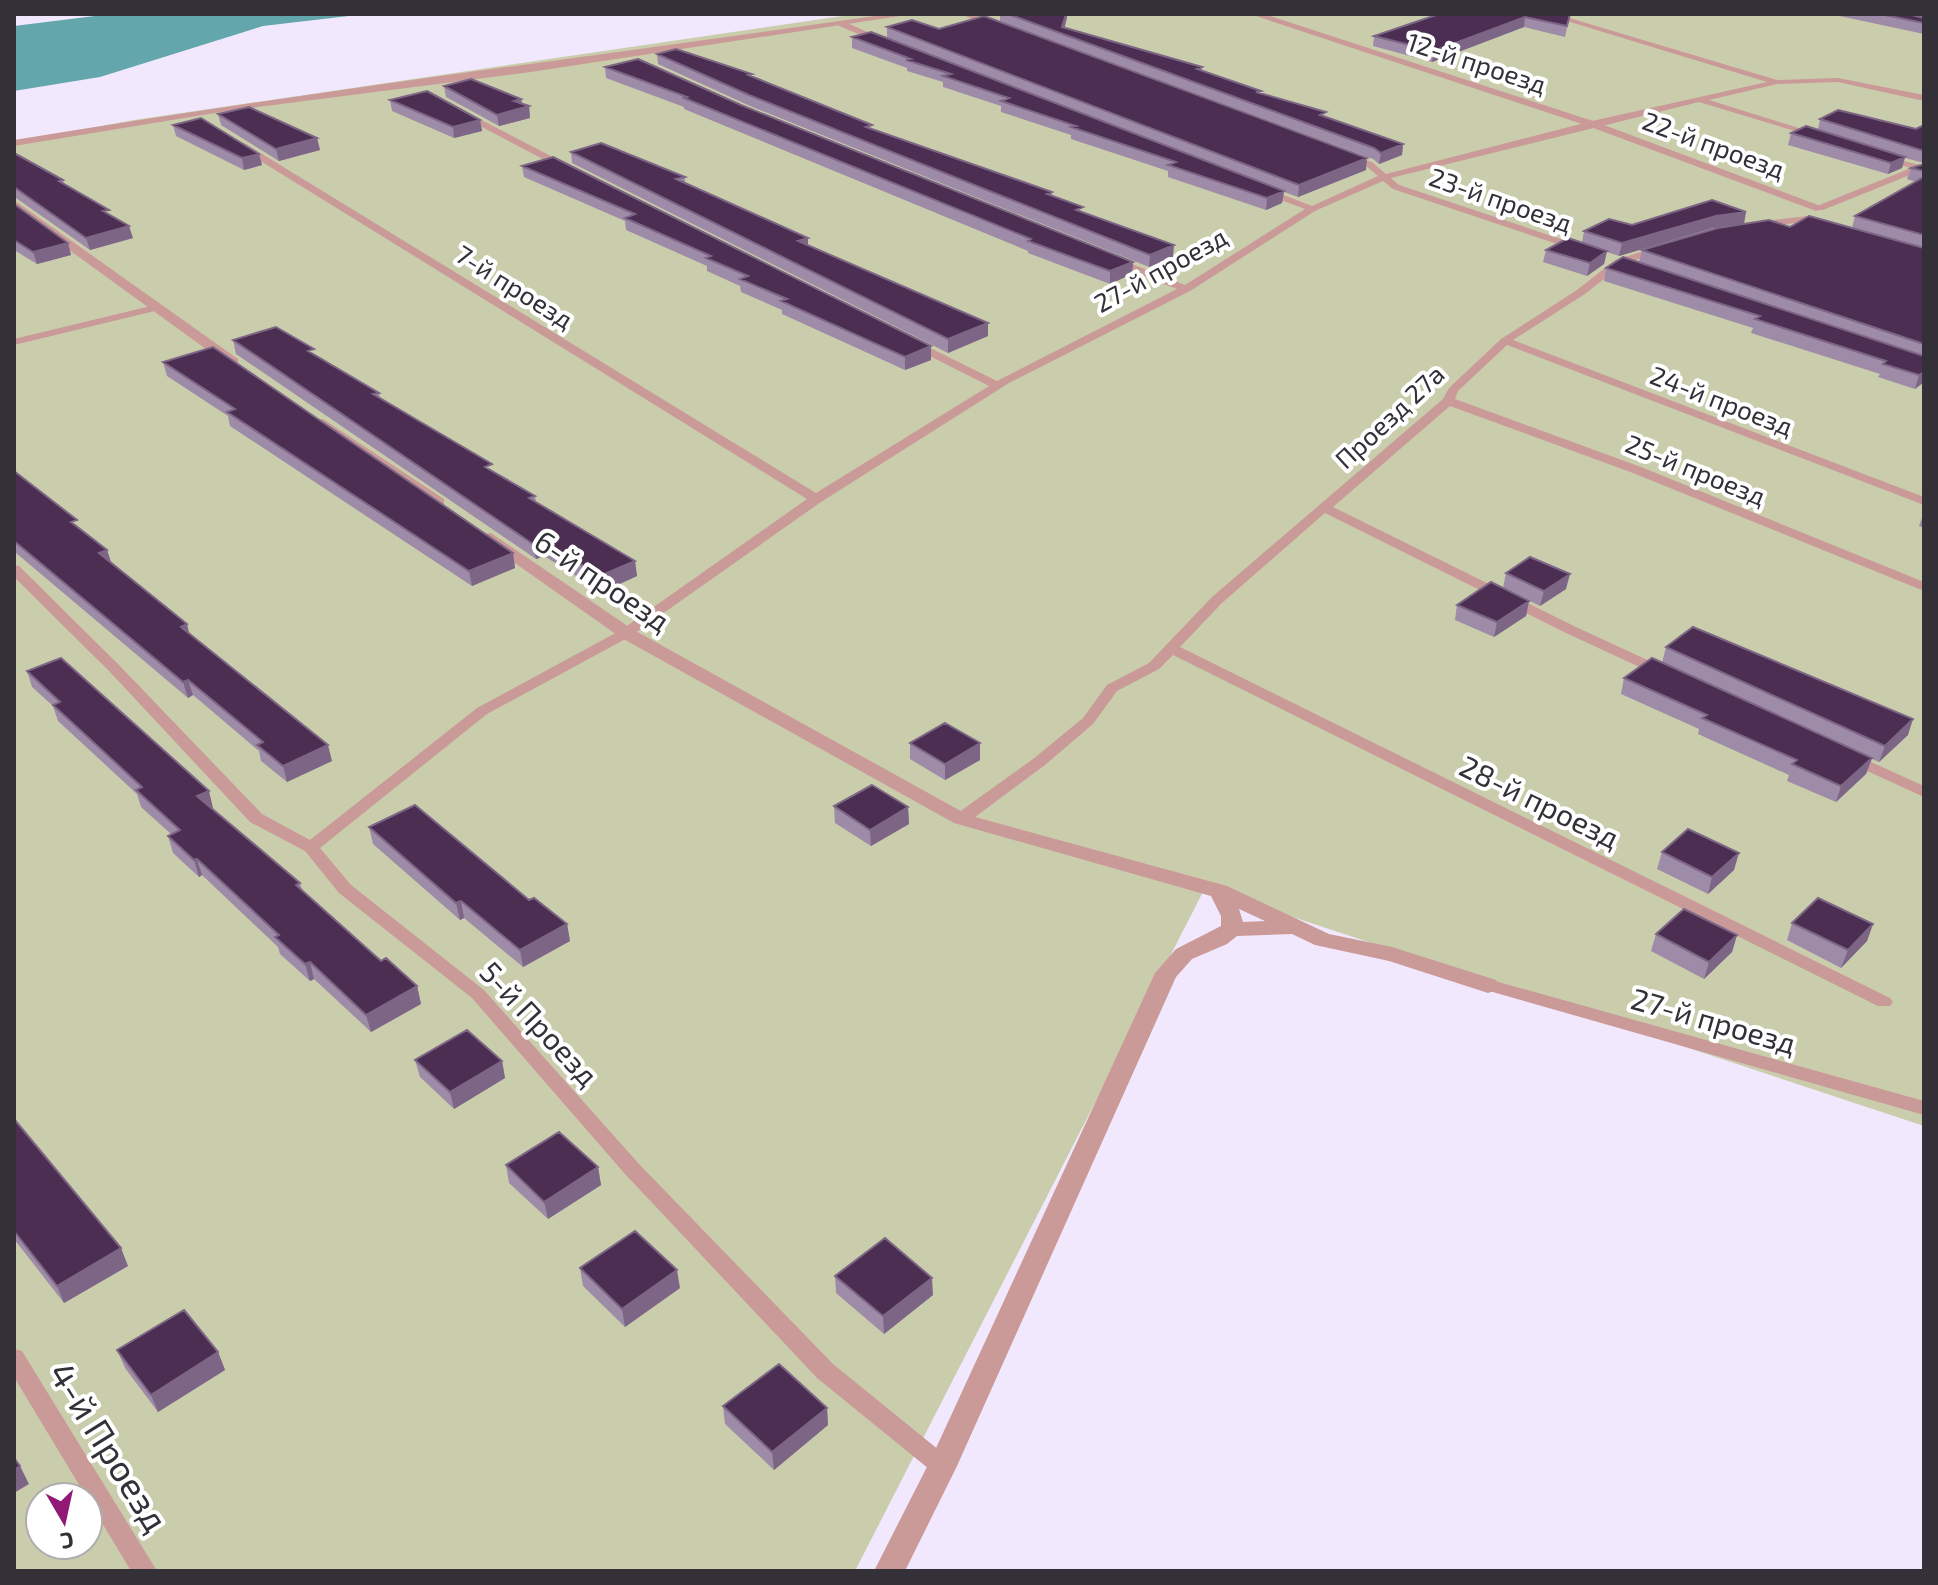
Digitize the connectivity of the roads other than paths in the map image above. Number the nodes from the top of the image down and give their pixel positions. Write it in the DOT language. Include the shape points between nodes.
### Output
graph roads {
  1 [pos="908,14"];
  2 [pos="965,14"];
  3 [pos="1255,14"];
  4 [pos="1548,14"];
  5 [pos="842,24"];
  6 [pos="1008,30"];
  7 [pos="898,46"];
  8 [pos="624,56"];
  9 [pos="637,62"];
  10 [pos="1777,82"];
  11 [pos="410,84"];
  12 [pos="423,92"];
  13 [pos="1924,98"];
  14 [pos="1699,100"];
  15 [pos="451,107"];
  16 [pos="189,113"];
  17 [pos="203,121"];
  18 [pos="1592,124"];
  19 [pos="230,138"];
  20 [pos="1831,141"];
  21 [pos="14,143"];
  22 [pos="1341,154"];
  23 [pos="1875,154"];
  24 [pos="1921,168"];
  25 [pos="576,172"];
  26 [pos="1384,177"];
  27 [pos="1253,186"];
  28 [pos="14,204"];
  29 [pos="1820,208"];
  30 [pos="1312,209"];
  31 [pos="1814,221"];
  32 [pos="1737,229"];
  33 [pos="1676,244"];
  34 [pos="1589,252"];
  35 [pos="1100,254"];
  36 [pos="1604,257"];
  37 [pos="1619,262"];
  38 [pos="1634,267"];
  39 [pos="1186,289"];
  40 [pos="159,307"];
  41 [pos="906,340"];
  42 [pos="1505,341"];
  43 [pos="14,342"];
  44 [pos="253,376"];
  45 [pos="997,386"];
  46 [pos="1448,401"];
  47 [pos="302,409"];
  48 [pos="816,499"];
  49 [pos="1924,501"];
  50 [pos="1323,507"];
  51 [pos="455,514"];
  52 [pos="482,532"];
  53 [pos="14,569"];
  54 [pos="1924,587"];
  55 [pos="626,633"];
  56 [pos="1172,649"];
  57 [pos="1684,682"];
  58 [pos="1839,753"];
  59 [pos="1924,792"];
  60 [pos="961,819"];
  61 [pos="311,847"];
  62 [pos="1219,891"];
  63 [pos="1295,927"];
  64 [pos="1232,929"];
  65 [pos="1488,985"];
  66 [pos="1884,1002"];
  67 [pos="1924,1108"];
  68 [pos="14,1358"];
  69 [pos="942,1466"];
  70 [pos="145,1571"];
  71 [pos="889,1571"];
  1 -- 5 [label="street"];
  2 -- 6 [label="lane"];
  3 -- 18 [label="street, 12-й проезд"];
  4 -- 10 [label="lane"];
  5 -- 7 [label="lane"];
  5 -- 8 [label="street"];
  8 -- 9 [label="lane"];
  8 -- 11 [label="street"];
  10 -- 13 [label="lane" via="1838,80"];
  10 -- 14 [label="lane, 27-й проезд"];
  11 -- 12 [label="lane"];
  11 -- 16 [label="street"];
  14 -- 18 [label="lane, 27-й проезд"];
  14 -- 20 [label="lane"];
  15 -- 25 [label="lane"];
  16 -- 17 [label="lane"];
  16 -- 21 [label="street"];
  18 -- 26 [label="lane, 27-й проезд"];
  18 -- 29 [label="street, 22-й проезд"];
  19 -- 48 [label="lane, 7-й проезд"];
  22 -- 26 [label="lane, 23-й проезд" via="1369,164"];
  23 -- 24 [label="lane"];
  24 -- 29 [label="lane"];
  26 -- 30 [label="lane, 27-й проезд"];
  26 -- 34 [label="lane, 23-й проезд" via="1396,187"];
  27 -- 30 [label="lane"];
  28 -- 40 [label="street"];
  29 -- 31 [label="street"];
  30 -- 39 [label="lane, 27-й проезд"];
  31 -- 32 [label="lane"];
  33 -- 37 [label="lane, Проезд 27а"];
  35 -- 39 [label="lane"];
  36 -- 37 [label="lane, 23-й проезд"];
  37 -- 38 [label="lane, 23-й проезд"];
  37 -- 42 [label="lane, Проезд 27а"];
  39 -- 45 [label="lane, 27-й проезд"];
  40 -- 43 [label="lane"];
  40 -- 44 [label="street"];
  41 -- 45 [label="lane"];
  42 -- 46 [label="lane, Проезд 27а"];
  42 -- 49 [label="lane, 24-й проезд"];
  45 -- 48 [label="lane, 27-й проезд"];
  46 -- 50 [label="lane, Проезд 27а"];
  46 -- 54 [label="lane, 25-й проезд" via="1637,470"];
  47 -- 51 [label="street"];
  48 -- 55 [label="lane, 27-й проезд"];
  50 -- 56 [label="lane, Проезд 27а" via="1217,600"];
  50 -- 57 [label="lane"];
  52 -- 55 [label="street, 6-й проезд"];
  53 -- 61 [label="lane, 5-й Проезд" via="256,818"];
  55 -- 60 [label="street, 6-й проезд"];
  55 -- 61 [label="lane, 27-й проезд" via="482,711"];
  56 -- 60 [label="lane, Проезд 27а" via="1154,666 1112,688 1088,721"];
  56 -- 66 [label="lane, 28-й проезд"];
  58 -- 59 [label="lane"];
  60 -- 62 [label="street, 6-й проезд"];
  61 -- 69 [label="lane, 5-й Проезд" via="345,889 478,994 632,1169 825,1371"];
  62 -- 63 [label="street, 6-й проезд"];
  62 -- 64 [label="street" via="1232,916"];
  63 -- 64 [label="street"];
  63 -- 65 [label="street, 6-й проезд" via="1323,940 1392,954"];
  64 -- 69 [label="street" via="1184,954 1166,973"];
  65 -- 67 [label="lane, 27-й проезд"];
  68 -- 70 [label="lane, 4-й Проезд"];
  69 -- 71 [label="street"];
}
